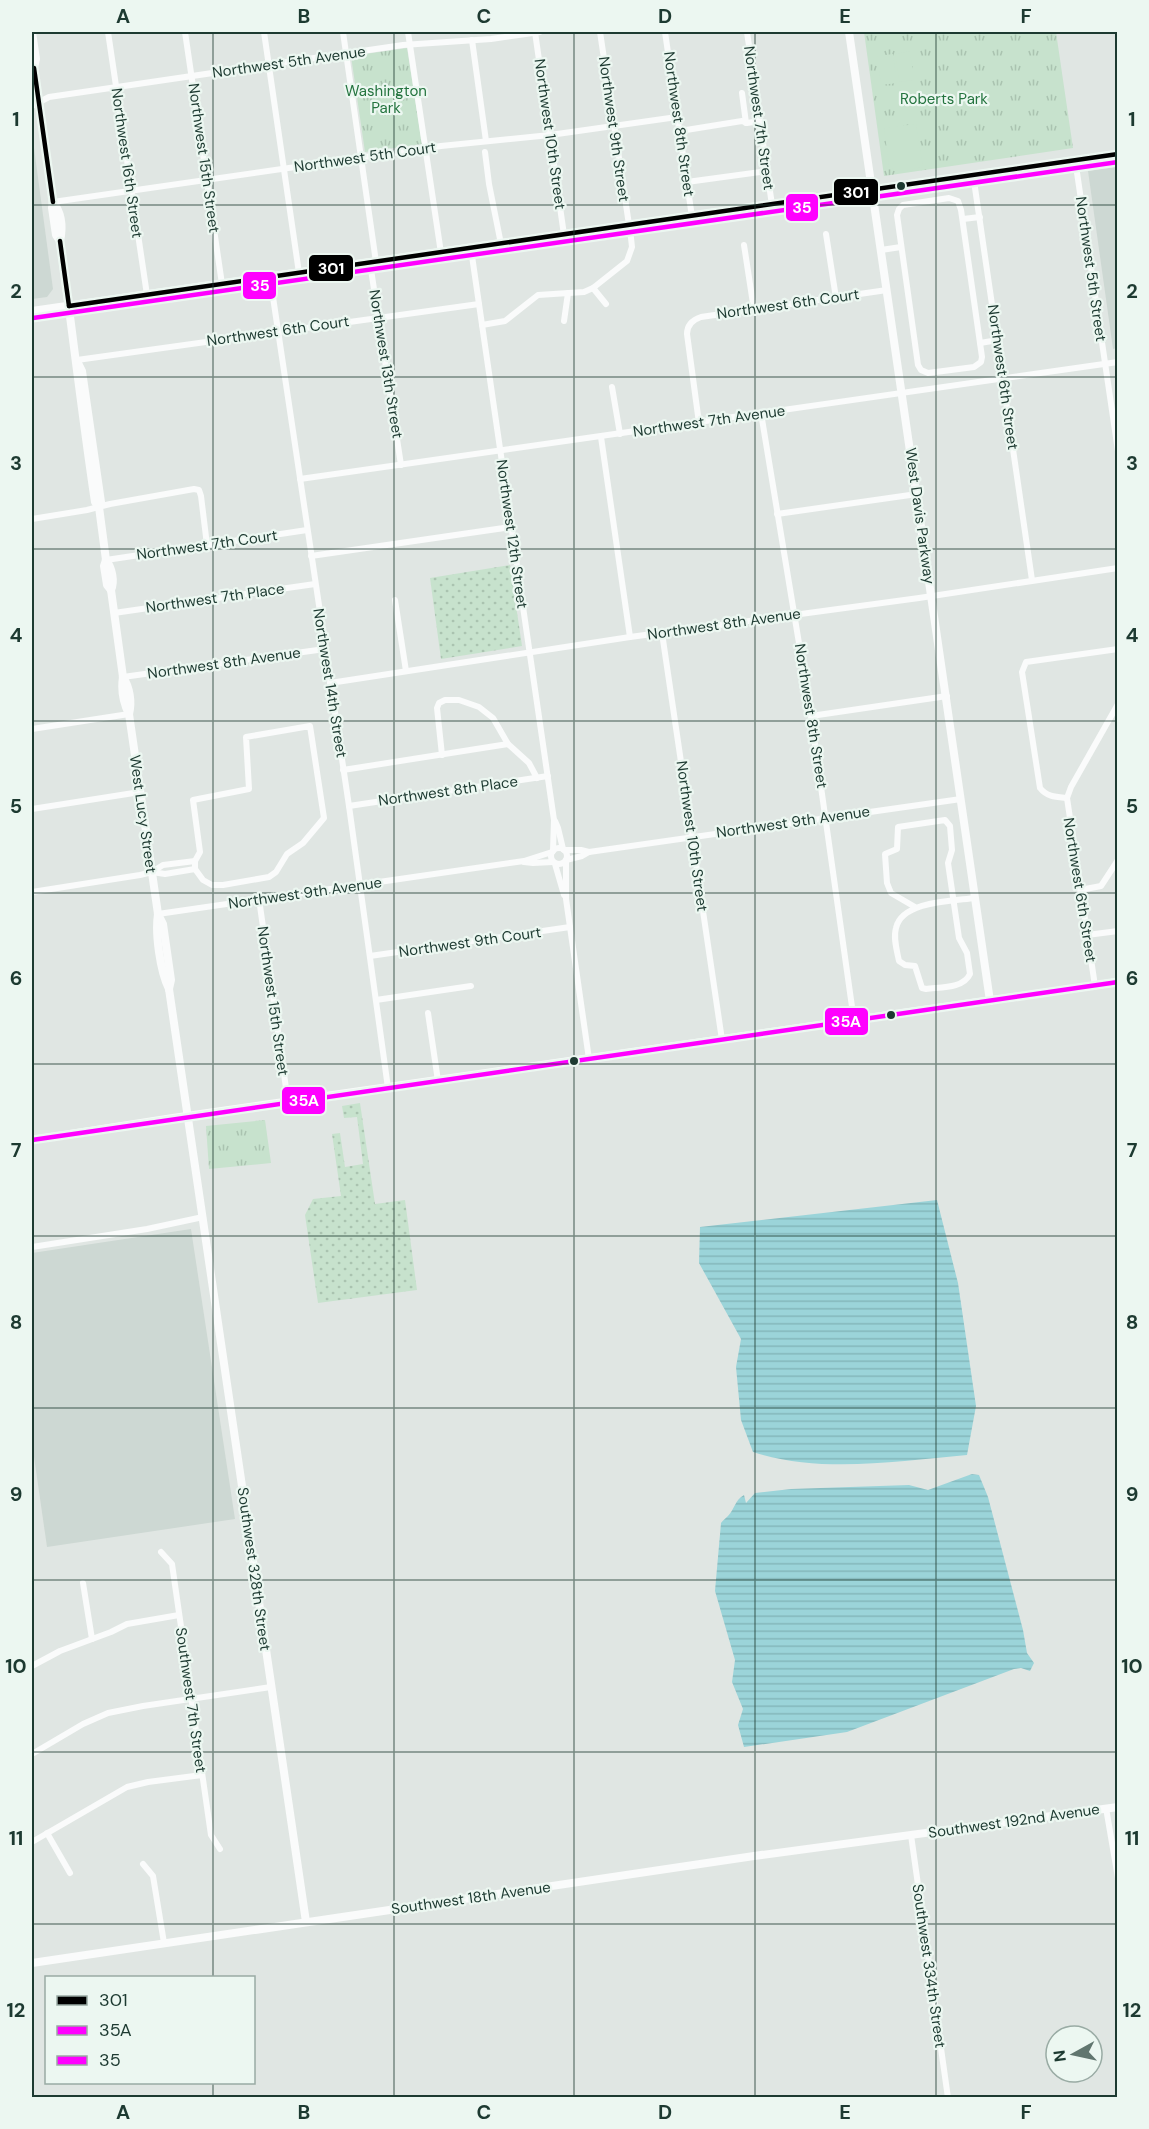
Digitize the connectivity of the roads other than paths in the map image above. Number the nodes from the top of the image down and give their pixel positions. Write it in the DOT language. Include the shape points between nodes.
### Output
graph roads {
  1 [pos="32,32"];
  2 [pos="108,32"];
  3 [pos="185,32"];
  4 [pos="264,32"];
  5 [pos="343,32"];
  6 [pos="408,32"];
  7 [pos="535,32"];
  8 [pos="540,32"];
  9 [pos="600,32"];
  10 [pos="665,32"];
  11 [pos="747,32"];
  12 [pos="849,32"];
  13 [pos="472,40"];
  14 [pos="411,44"];
  15 [pos="346,53"];
  16 [pos="268,64"];
  17 [pos="32,66"];
  18 [pos="192,76"];
  19 [pos="116,87"];
  20 [pos="742,93"];
  21 [pos="35,104"];
  22 [pos="677,117"];
  23 [pos="760,121"];
  24 [pos="746,123"];
  25 [pos="614,126"];
  26 [pos="680,131"];
  27 [pos="550,135"];
  28 [pos="486,141"];
  29 [pos="426,148"];
  30 [pos="485,152"];
  31 [pos="1118,154"];
  32 [pos="361,158"];
  33 [pos="1075,159"];
  34 [pos="283,169"];
  35 [pos="767,171"];
  36 [pos="973,174"];
  37 [pos="207,180"];
  38 [pos="687,182"];
  39 [pos="872,189"];
  40 [pos="131,190"];
  41 [pos="53,202"];
  42 [pos="772,205"];
  43 [pos="692,217"];
  44 [pos="980,217"];
  45 [pos="963,219"];
  46 [pos="629,225"];
  47 [pos="826,234"];
  48 [pos="564,235"];
  49 [pos="501,244"];
  50 [pos="744,245"];
  51 [pos="901,247"];
  52 [pos="471,249"];
  53 [pos="881,250"];
  54 [pos="441,253"];
  55 [pos="373,262"];
  56 [pos="299,273"];
  57 [pos="270,278"];
  58 [pos="222,284"];
  59 [pos="593,288"];
  60 [pos="887,290"];
  61 [pos="568,293"];
  62 [pos="147,295"];
  63 [pos="836,298"];
  64 [pos="479,304"];
  65 [pos="606,304"];
  66 [pos="69,306"];
  67 [pos="754,309"];
  68 [pos="32,312"];
  69 [pos="379,318"];
  70 [pos="564,321"];
  71 [pos="482,325"];
  72 [pos="278,331"];
  73 [pos="998,340"];
  74 [pos="980,343"];
  75 [pos="76,360"];
  76 [pos="1118,362"];
  77 [pos="1105,364"];
  78 [pos="1003,379"];
  79 [pos="612,387"];
  80 [pos="902,393"];
  81 [pos="761,413"];
  82 [pos="699,423"];
  83 [pos="620,434"];
  84 [pos="601,437"];
  85 [pos="500,451"];
  86 [pos="1118,451"];
  87 [pos="401,465"];
  88 [pos="300,479"];
  89 [pos="917,494"];
  90 [pos="99,507"];
  91 [pos="777,514"];
  92 [pos="32,519"];
  93 [pos="511,527"];
  94 [pos="307,530"];
  95 [pos="207,545"];
  96 [pos="311,556"];
  97 [pos="106,560"];
  98 [pos="1118,568"];
  99 [pos="1032,580"];
  100 [pos="315,584"];
  101 [pos="932,596"];
  102 [pos="395,600"];
  103 [pos="114,613"];
  104 [pos="793,614"];
  105 [pos="662,633"];
  106 [pos="630,637"];
  107 [pos="325,649"];
  108 [pos="1118,649"];
  109 [pos="530,652"];
  110 [pos="406,671"];
  111 [pos="123,677"];
  112 [pos="330,683"];
  113 [pos="947,696"];
  114 [pos="1118,704"];
  115 [pos="129,714"];
  116 [pos="811,716"];
  117 [pos="32,729"];
  118 [pos="508,744"];
  119 [pos="442,755"];
  120 [pos="343,770"];
  121 [pos="548,776"];
  122 [pos="537,778"];
  123 [pos="140,792"];
  124 [pos="1067,798"];
  125 [pos="961,799"];
  126 [pos="349,806"];
  127 [pos="32,809"];
  128 [pos="826,817"];
  129 [pos="554,820"];
  130 [pos="692,837"];
  131 [pos="564,849"];
  132 [pos="552,852"];
  133 [pos="590,852"];
  134 [pos="1118,860"];
  135 [pos="195,861"];
  136 [pos="524,861"];
  137 [pos="566,861"];
  138 [pos="554,863"];
  139 [pos="195,869"];
  140 [pos="152,872"];
  141 [pos="359,885"];
  142 [pos="1080,890"];
  143 [pos="32,892"];
  144 [pos="566,898"];
  145 [pos="975,898"];
  146 [pos="258,899"];
  147 [pos="954,901"];
  148 [pos="915,907"];
  149 [pos="158,914"];
  150 [pos="570,927"];
  151 [pos="1118,931"];
  152 [pos="1087,935"];
  153 [pos="370,956"];
  154 [pos="1118,982"];
  155 [pos="471,986"];
  156 [pos="1095,986"];
  157 [pos="376,1000"];
  158 [pos="990,1001"];
  159 [pos="428,1013"];
  160 [pos="854,1021"];
  161 [pos="722,1040"];
  162 [pos="589,1059"];
  163 [pos="438,1081"];
  164 [pos="388,1088"];
  165 [pos="288,1102"];
  166 [pos="188,1116"];
  167 [pos="32,1140"];
  168 [pos="203,1217"];
  169 [pos="32,1246"];
  170 [pos="161,1552"];
  171 [pos="83,1583"];
  172 [pos="179,1615"];
  173 [pos="92,1639"];
  174 [pos="32,1666"];
  175 [pos="272,1687"];
  176 [pos="191,1699"];
  177 [pos="32,1754"];
  178 [pos="202,1775"];
  179 [pos="1118,1807"];
  180 [pos="1106,1808"];
  181 [pos="47,1833"];
  182 [pos="911,1835"];
  183 [pos="32,1842"];
  184 [pos="220,1849"];
  185 [pos="143,1864"];
  186 [pos="70,1873"];
  187 [pos="1118,1878"];
  188 [pos="306,1922"];
  189 [pos="164,1943"];
  190 [pos="32,1963"];
  191 [pos="948,2097"];
  1 -- 17 [label="street" via="36,59"];
  2 -- 19 [label="street, Northwest 16th Street"];
  3 -- 18 [label="street, Northwest 15th Street"];
  4 -- 16 [label="street"];
  5 -- 15 [label="street, Northwest 13th Street"];
  6 -- 14 [label="street"];
  7 -- 8 [label="street, Northwest 5th Avenue"];
  7 -- 13 [label="street, Northwest 5th Avenue"];
  7 -- 27 [label="street, Northwest 10th Street"];
  9 -- 25 [label="street, Northwest 9th Street"];
  10 -- 22 [label="street, Northwest 8th Street"];
  11 -- 23 [label="street, Northwest 7th Street"];
  12 -- 39 [label="street, West Davis Parkway"];
  13 -- 14 [label="street, Northwest 5th Avenue"];
  13 -- 28 [label="street"];
  14 -- 15 [label="street, Northwest 5th Avenue"];
  14 -- 29 [label="street"];
  15 -- 16 [label="street, Northwest 5th Avenue"];
  15 -- 32 [label="street, Northwest 13th Street"];
  16 -- 18 [label="street, Northwest 5th Avenue"];
  16 -- 34 [label="street"];
  17 -- 21 [label="street"];
  18 -- 19 [label="street, Northwest 5th Avenue"];
  18 -- 37 [label="street, Northwest 15th Street"];
  19 -- 21 [label="street, Northwest 5th Avenue" via="49,97"];
  19 -- 40 [label="street, Northwest 16th Street"];
  20 -- 24 [label="street"];
  21 -- 41 [label="street, West Lucy Street"];
  22 -- 25 [label="street, Northwest 5th Court"];
  22 -- 26 [label="street, Northwest 8th Street"];
  23 -- 24 [label="street"];
  23 -- 35 [label="street, Northwest 7th Street"];
  24 -- 26 [label="street"];
  25 -- 27 [label="street, Northwest 5th Court"];
  25 -- 46 [label="street, Northwest 9th Street"];
  26 -- 38 [label="street, Northwest 8th Street"];
  27 -- 28 [label="street, Northwest 5th Court"];
  27 -- 48 [label="street, Northwest 10th Street"];
  28 -- 29 [label="street, Northwest 5th Court"];
  29 -- 32 [label="street, Northwest 5th Court"];
  29 -- 54 [label="street"];
  30 -- 49 [label="street"];
  31 -- 33 [label="street"];
  32 -- 34 [label="street, Northwest 5th Court"];
  32 -- 55 [label="street, Northwest 13th Street"];
  33 -- 36 [label="street"];
  33 -- 77 [label="street, Northwest 5th Street"];
  34 -- 37 [label="street, Northwest 5th Court"];
  34 -- 56 [label="street"];
  35 -- 38 [label="street"];
  35 -- 42 [label="street, Northwest 7th Street"];
  36 -- 39 [label="street"];
  36 -- 44 [label="street, Northwest 6th Street"];
  37 -- 40 [label="street, Northwest 5th Court"];
  37 -- 58 [label="street, Northwest 15th Street"];
  38 -- 43 [label="street, Northwest 8th Street"];
  39 -- 42 [label="street"];
  39 -- 53 [label="street, West Davis Parkway"];
  40 -- 41 [label="street, Northwest 5th Court"];
  40 -- 62 [label="street, Northwest 16th Street"];
  41 -- 66 [label="street, West Lucy Street"];
  42 -- 43 [label="street"];
  43 -- 46 [label="street"];
  44 -- 45 [label="street"];
  44 -- 73 [label="street, Northwest 6th Street"];
  45 -- 51 [label="street" via="959,203 952,198 903,205 897,215"];
  45 -- 74 [label="street"];
  46 -- 48 [label="street"];
  46 -- 59 [label="street, Northwest 9th Street" via="632,247 627,261"];
  47 -- 63 [label="street"];
  48 -- 49 [label="street"];
  49 -- 52 [label="street"];
  50 -- 67 [label="street"];
  51 -- 53 [label="street"];
  51 -- 74 [label="street" via="921,370 930,373 977,366 982,360"];
  52 -- 54 [label="street"];
  52 -- 64 [label="street, Northwest 12th Street"];
  53 -- 60 [label="street, West Davis Parkway"];
  54 -- 55 [label="street"];
  55 -- 56 [label="street"];
  55 -- 69 [label="street, Northwest 13th Street"];
  56 -- 57 [label="street"];
  57 -- 58 [label="street"];
  57 -- 72 [label="street, Northwest 14th Street"];
  58 -- 62 [label="street"];
  59 -- 61 [label="street"];
  59 -- 65 [label="street"];
  60 -- 63 [label="street, Northwest 6th Court"];
  60 -- 80 [label="street, West Davis Parkway"];
  61 -- 70 [label="street"];
  61 -- 71 [label="street" via="538,295 505,321"];
  62 -- 66 [label="street"];
  63 -- 67 [label="street, Northwest 6th Court"];
  64 -- 69 [label="street, Northwest 6th Court"];
  64 -- 71 [label="street, Northwest 12th Street"];
  66 -- 68 [label="street"];
  66 -- 75 [label="street, West Lucy Street"];
  67 -- 82 [label="street, Northwest 6th Court" via="701,317 687,328"];
  69 -- 72 [label="street, Northwest 6th Court"];
  69 -- 87 [label="street, Northwest 13th Street"];
  71 -- 85 [label="street, Northwest 12th Street"];
  72 -- 75 [label="street, Northwest 6th Court"];
  72 -- 88 [label="street, Northwest 14th Street"];
  73 -- 74 [label="street"];
  73 -- 78 [label="street, Northwest 6th Street"];
  75 -- 90 [label="street, West Lucy Street" via="82,419"];
  76 -- 77 [label="street, Northwest 7th Avenue"];
  77 -- 78 [label="street, Northwest 7th Avenue"];
  77 -- 86 [label="street, Northwest 5th Street"];
  78 -- 80 [label="street, Northwest 7th Avenue"];
  78 -- 99 [label="street, Northwest 6th Street"];
  79 -- 83 [label="street"];
  80 -- 81 [label="street, Northwest 7th Avenue"];
  80 -- 89 [label="street, West Davis Parkway"];
  81 -- 82 [label="street, Northwest 7th Avenue"];
  81 -- 91 [label="street, Northwest 8th Street"];
  82 -- 83 [label="street, Northwest 7th Avenue"];
  83 -- 84 [label="street, Northwest 7th Avenue"];
  84 -- 85 [label="street, Northwest 7th Avenue"];
  84 -- 106 [label="street"];
  85 -- 87 [label="street, Northwest 7th Avenue"];
  85 -- 93 [label="street, Northwest 12th Street"];
  87 -- 88 [label="street, Northwest 7th Avenue"];
  88 -- 94 [label="street, Northwest 14th Street"];
  89 -- 91 [label="street"];
  89 -- 101 [label="street, West Davis Parkway"];
  90 -- 92 [label="street"];
  90 -- 95 [label="street" via="199,490"];
  90 -- 97 [label="street, West Lucy Street"];
  91 -- 104 [label="street, Northwest 8th Street"];
  93 -- 96 [label="street"];
  93 -- 109 [label="street, Northwest 12th Street"];
  94 -- 95 [label="street, Northwest 7th Court"];
  94 -- 96 [label="street, Northwest 14th Street"];
  95 -- 97 [label="street, Northwest 7th Court"];
  96 -- 100 [label="street, Northwest 14th Street"];
  97 -- 103 [label="street, West Lucy Street"];
  98 -- 99 [label="street, Northwest 8th Avenue"];
  99 -- 101 [label="street, Northwest 8th Avenue"];
  100 -- 103 [label="street, Northwest 7th Place"];
  100 -- 107 [label="street, Northwest 14th Street"];
  101 -- 104 [label="street, Northwest 8th Avenue"];
  101 -- 113 [label="street, West Davis Parkway"];
  102 -- 110 [label="street"];
  103 -- 111 [label="street, West Lucy Street"];
  104 -- 105 [label="street, Northwest 8th Avenue"];
  104 -- 116 [label="street, Northwest 8th Street"];
  105 -- 106 [label="street, Northwest 8th Avenue"];
  105 -- 130 [label="street, Northwest 10th Street"];
  106 -- 109 [label="street, Northwest 8th Avenue"];
  107 -- 111 [label="street, Northwest 8th Avenue"];
  107 -- 112 [label="street, Northwest 14th Street"];
  108 -- 124 [label="street, Northwest 6th Street" via="1040,658 1026,662 1022,672 1040,788 1046,795"];
  109 -- 110 [label="street, Northwest 8th Avenue"];
  109 -- 121 [label="street, Northwest 12th Street"];
  110 -- 112 [label="street, Northwest 8th Avenue"];
  111 -- 115 [label="street, West Lucy Street" via="124,705"];
  112 -- 120 [label="street, Northwest 14th Street"];
  113 -- 116 [label="street"];
  113 -- 125 [label="street, West Davis Parkway"];
  114 -- 124 [label="street"];
  115 -- 117 [label="street"];
  115 -- 123 [label="street, West Lucy Street"];
  116 -- 128 [label="street, Northwest 8th Street"];
  118 -- 119 [label="street"];
  118 -- 119 [label="street" via="493,718 480,707 445,700 436,708"];
  118 -- 122 [label="street" via="529,763"];
  119 -- 120 [label="street"];
  120 -- 126 [label="street, Northwest 14th Street"];
  121 -- 122 [label="street, Northwest 8th Place"];
  121 -- 129 [label="street, Northwest 12th Street"];
  122 -- 126 [label="street, Northwest 8th Place"];
  123 -- 127 [label="street"];
  123 -- 140 [label="street, West Lucy Street"];
  124 -- 142 [label="street, Northwest 6th Street"];
  125 -- 128 [label="street, Northwest 9th Avenue"];
  125 -- 145 [label="street, West Davis Parkway"];
  126 -- 141 [label="street, Northwest 14th Street"];
  128 -- 130 [label="street, Northwest 9th Avenue"];
  128 -- 160 [label="street, Northwest 8th Street"];
  129 -- 131 [label="street, Northwest 12th Street"];
  129 -- 132 [label="street, Northwest 12th Street"];
  130 -- 133 [label="street, Northwest 9th Avenue"];
  130 -- 161 [label="street, Northwest 10th Street"];
  131 -- 132 [label="street"];
  131 -- 133 [label="street, Northwest 9th Avenue"];
  131 -- 137 [label="street"];
  132 -- 136 [label="street, Northwest 9th Avenue"];
  132 -- 138 [label="street"];
  133 -- 137 [label="street, Northwest 9th Avenue"];
  134 -- 142 [label="street" via="1101,886"];
  135 -- 139 [label="street"];
  135 -- 139 [label="street" via="200,852 193,800 249,789 246,737 310,726 324,818 268,878 212,885"];
  135 -- 140 [label="street" via="163,866"];
  136 -- 138 [label="street, Northwest 9th Avenue"];
  136 -- 141 [label="street, Northwest 9th Avenue"];
  137 -- 138 [label="street"];
  137 -- 144 [label="street"];
  138 -- 144 [label="street"];
  139 -- 140 [label="street"];
  140 -- 143 [label="street"];
  140 -- 149 [label="street, West Lucy Street"];
  141 -- 146 [label="street, Northwest 9th Avenue"];
  141 -- 153 [label="street, Northwest 14th Street"];
  142 -- 152 [label="street, Northwest 6th Street"];
  144 -- 150 [label="street"];
  145 -- 147 [label="street"];
  145 -- 158 [label="street, West Davis Parkway"];
  146 -- 149 [label="street, Northwest 9th Avenue"];
  146 -- 165 [label="street, Northwest 15th Street"];
  147 -- 148 [label="street"];
  147 -- 148 [label="street" via="959,938 968,953 970,974 955,986 922,988 915,966 899,961 896,925"];
  147 -- 148 [label="street" via="948,864 952,850 950,826 941,820 898,827 897,849 885,854 891,893"];
  149 -- 166 [label="street, West Lucy Street" via="156,925"];
  150 -- 153 [label="street, Northwest 9th Court"];
  150 -- 162 [label="street"];
  151 -- 152 [label="street"];
  152 -- 156 [label="street, Northwest 6th Street"];
  153 -- 157 [label="street, Northwest 14th Street"];
  154 -- 156 [label="street"];
  155 -- 157 [label="street"];
  156 -- 158 [label="street"];
  157 -- 164 [label="street, Northwest 14th Street"];
  158 -- 160 [label="street"];
  159 -- 163 [label="street"];
  160 -- 161 [label="street"];
  161 -- 162 [label="street"];
  162 -- 163 [label="street"];
  163 -- 164 [label="street"];
  164 -- 165 [label="street"];
  165 -- 166 [label="street"];
  166 -- 167 [label="street"];
  166 -- 168 [label="street, Southwest 328th Street"];
  168 -- 169 [label="street"];
  168 -- 175 [label="street, Southwest 328th Street"];
  170 -- 172 [label="street, Southwest 7th Street" via="172,1564"];
  171 -- 173 [label="street"];
  172 -- 173 [label="street" via="133,1622"];
  172 -- 176 [label="street, Southwest 7th Street"];
  173 -- 174 [label="street" via="60,1650"];
  175 -- 176 [label="street"];
  175 -- 188 [label="street, Southwest 328th Street"];
  176 -- 177 [label="street" via="108,1713"];
  176 -- 178 [label="street, Southwest 7th Street"];
  178 -- 181 [label="street" via="127,1787"];
  178 -- 184 [label="street, Southwest 7th Street" via="211,1835"];
  179 -- 180 [label="street, Southwest 192nd Avenue"];
  180 -- 182 [label="street, Southwest 192nd Avenue"];
  180 -- 187 [label="street"];
  181 -- 183 [label="street"];
  181 -- 186 [label="street"];
  182 -- 188 [label="street, Southwest 18th Avenue"];
  182 -- 191 [label="street, Southwest 334th Street"];
  185 -- 189 [label="street" via="153,1876"];
  188 -- 189 [label="street, Southwest 18th Avenue"];
  189 -- 190 [label="street, Southwest 18th Avenue"];
}
